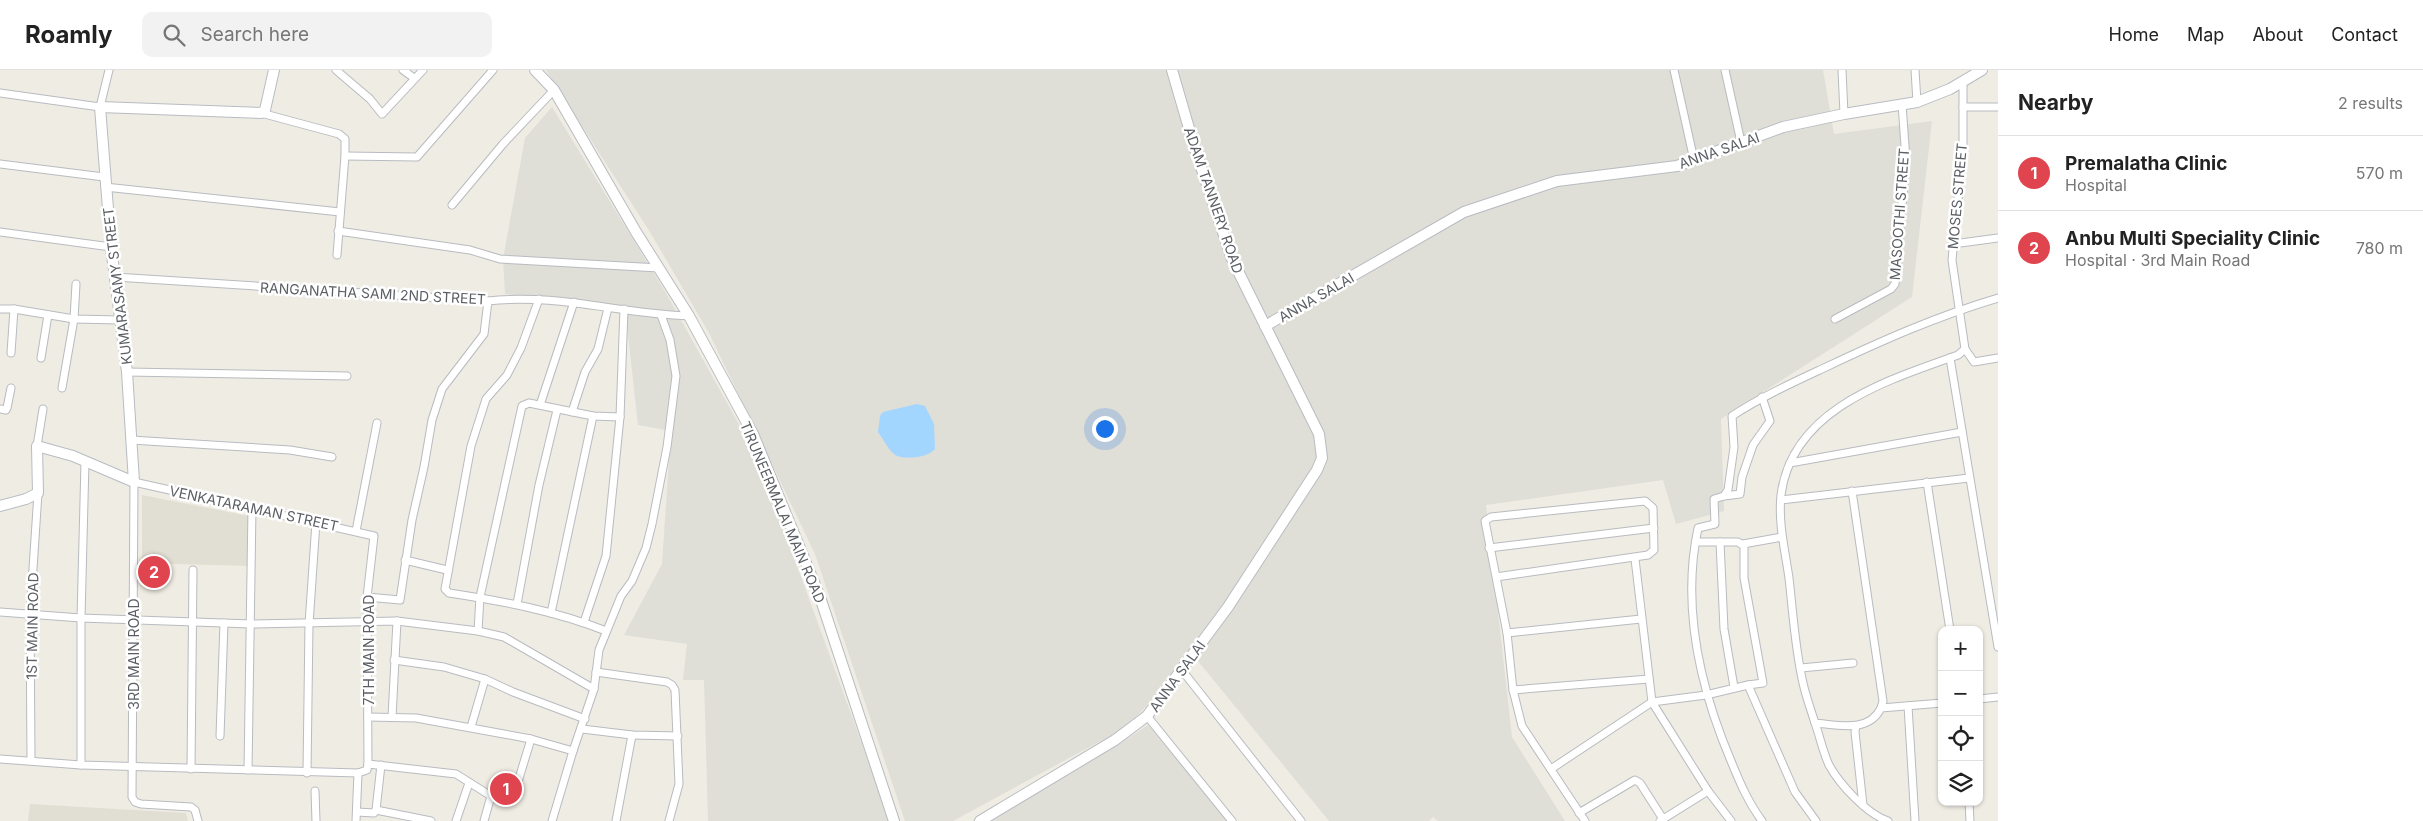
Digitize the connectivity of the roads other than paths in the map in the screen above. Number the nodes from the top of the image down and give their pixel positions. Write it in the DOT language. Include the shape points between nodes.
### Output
graph roads {
  1 [pos="109,70"];
  2 [pos="274,70"];
  3 [pos="336,70"];
  4 [pos="403,70"];
  5 [pos="423,70"];
  6 [pos="493,70"];
  7 [pos="535,70"];
  8 [pos="1172,70"];
  9 [pos="1674,70"];
  10 [pos="1725,70"];
  11 [pos="1842,70"];
  12 [pos="1915,70"];
  13 [pos="1982,70"];
  14 [pos="414,78"];
  15 [pos="1963,82"];
  16 [pos="554,90"];
  17 [pos="0,93"];
  18 [pos="1917,102"];
  19 [pos="1902,104"];
  20 [pos="100,106"];
  21 [pos="1963,107"];
  22 [pos="1998,107"];
  23 [pos="262,114"];
  24 [pos="1844,114"];
  25 [pos="1741,142"];
  26 [pos="346,156"];
  27 [pos="1694,160"];
  28 [pos="0,164"];
  29 [pos="105,182"];
  30 [pos="452,205"];
  31 [pos="340,212"];
  32 [pos="338,231"];
  33 [pos="0,232"];
  34 [pos="1998,238"];
  35 [pos="1953,244"];
  36 [pos="110,247"];
  37 [pos="337,255"];
  38 [pos="659,268"];
  39 [pos="115,277"];
  40 [pos="76,284"];
  41 [pos="1998,298"];
  42 [pos="539,299"];
  43 [pos="488,301"];
  44 [pos="574,302"];
  45 [pos="608,308"];
  46 [pos="0,309"];
  47 [pos="14,309"];
  48 [pos="624,309"];
  49 [pos="1958,310"];
  50 [pos="48,315"];
  51 [pos="661,315"];
  52 [pos="689,316"];
  53 [pos="74,319"];
  54 [pos="1835,319"];
  55 [pos="120,320"];
  56 [pos="1265,326"];
  57 [pos="1965,349"];
  58 [pos="11,353"];
  59 [pos="41,358"];
  60 [pos="1950,358"];
  61 [pos="1998,358"];
  62 [pos="127,372"];
  63 [pos="347,376"];
  64 [pos="11,388"];
  65 [pos="62,388"];
  66 [pos="1762,397"];
  67 [pos="540,405"];
  68 [pos="43,409"];
  69 [pos="0,410"];
  70 [pos="557,410"];
  71 [pos="572,412"];
  72 [pos="593,416"];
  73 [pos="620,417"];
  74 [pos="377,423"];
  75 [pos="1962,432"];
  76 [pos="131,440"];
  77 [pos="37,446"];
  78 [pos="332,457"];
  79 [pos="85,462"];
  80 [pos="1790,463"];
  81 [pos="1969,478"];
  82 [pos="134,482"];
  83 [pos="1927,482"];
  84 [pos="1852,491"];
  85 [pos="38,493"];
  86 [pos="1724,496"];
  87 [pos="1781,500"];
  88 [pos="0,506"];
  89 [pos="252,508"];
  90 [pos="316,522"];
  91 [pos="1654,528"];
  92 [pos="356,531"];
  93 [pos="374,536"];
  94 [pos="1782,537"];
  95 [pos="1696,542"];
  96 [pos="1720,542"];
  97 [pos="1743,544"];
  98 [pos="1489,548"];
  99 [pos="1635,559"];
  100 [pos="405,560"];
  101 [pos="194,570"];
  102 [pos="447,570"];
  103 [pos="1496,578"];
  104 [pos="367,597"];
  105 [pos="480,597"];
  106 [pos="517,604"];
  107 [pos="0,612"];
  108 [pos="551,613"];
  109 [pos="30,614"];
  110 [pos="81,618"];
  111 [pos="133,618"];
  112 [pos="1641,620"];
  113 [pos="397,621"];
  114 [pos="193,622"];
  115 [pos="367,622"];
  116 [pos="584,622"];
  117 [pos="224,623"];
  118 [pos="251,624"];
  119 [pos="309,624"];
  120 [pos="1949,626"];
  121 [pos="478,631"];
  122 [pos="606,631"];
  123 [pos="1507,633"];
  124 [pos="1998,647"];
  125 [pos="394,660"];
  126 [pos="1852,663"];
  127 [pos="1801,668"];
  128 [pos="1180,669"];
  129 [pos="596,672"];
  130 [pos="485,678"];
  131 [pos="1649,679"];
  132 [pos="1772,681"];
  133 [pos="1763,683"];
  134 [pos="1748,685"];
  135 [pos="1734,687"];
  136 [pos="594,690"];
  137 [pos="1513,690"];
  138 [pos="1706,695"];
  139 [pos="1998,697"];
  140 [pos="1983,699"];
  141 [pos="1652,702"];
  142 [pos="1938,703"];
  143 [pos="1908,706"];
  144 [pos="1881,708"];
  145 [pos="1147,716"];
  146 [pos="368,717"];
  147 [pos="392,717"];
  148 [pos="585,720"];
  149 [pos="1815,723"];
  150 [pos="1856,726"];
  151 [pos="471,728"];
  152 [pos="582,729"];
  153 [pos="632,735"];
  154 [pos="220,736"];
  155 [pos="678,736"];
  156 [pos="531,739"];
  157 [pos="573,752"];
  158 [pos="0,758"];
  159 [pos="31,760"];
  160 [pos="368,764"];
  161 [pos="81,765"];
  162 [pos="381,765"];
  163 [pos="132,767"];
  164 [pos="191,768"];
  165 [pos="1551,769"];
  166 [pos="248,770"];
  167 [pos="307,772"];
  168 [pos="358,773"];
  169 [pos="469,783"];
  170 [pos="315,791"];
  171 [pos="1708,791"];
  172 [pos="491,796"];
  173 [pos="1863,806"];
  174 [pos="1968,806"];
  175 [pos="376,810"];
  176 [pos="357,812"];
  177 [pos="1579,813"];
  178 [pos="1661,820"];
  179 [pos="198,821"];
  180 [pos="316,821"];
  181 [pos="356,821"];
  182 [pos="431,821"];
  183 [pos="456,821"];
  184 [pos="484,821"];
  185 [pos="552,821"];
  186 [pos="616,821"];
  187 [pos="669,821"];
  188 [pos="894,821"];
  189 [pos="980,821"];
  190 [pos="1232,821"];
  191 [pos="1301,821"];
  192 [pos="1585,821"];
  193 [pos="1731,821"];
  194 [pos="1762,821"];
  195 [pos="1816,821"];
  196 [pos="1888,821"];
  197 [pos="1915,821"];
  198 [pos="1970,821"];
  1 -- 20 [label="street"];
  2 -- 23 [label="street"];
  3 -- 14 [label="street" via="370,99 382,114"];
  4 -- 14 [label="street"];
  5 -- 14 [label="street"];
  6 -- 26 [label="street" via="417,157"];
  7 -- 16 [label="street, TIRUNEERMALAI MAIN ROAD"];
  8 -- 56 [label="street, ADAM TANNERY ROAD" via="1232,259"];
  9 -- 27 [label="street"];
  10 -- 25 [label="street"];
  11 -- 24 [label="street"];
  12 -- 18 [label="street"];
  13 -- 15 [label="street, ANNA SALAI"];
  15 -- 18 [label="street, ANNA SALAI"];
  15 -- 21 [label="street, MOSES STREET"];
  16 -- 30 [label="street"];
  16 -- 38 [label="street, TIRUNEERMALAI MAIN ROAD"];
  17 -- 20 [label="street"];
  18 -- 19 [label="street, ANNA SALAI"];
  19 -- 24 [label="street, ANNA SALAI"];
  19 -- 54 [label="street, MASOOTHI STREET" via="1906,160 1896,284"];
  20 -- 23 [label="street"];
  20 -- 29 [label="street, KUMARASAMY STREET"];
  21 -- 22 [label="street"];
  21 -- 35 [label="street, MOSES STREET" via="1960,197"];
  23 -- 26 [label="street" via="339,134 345,139"];
  24 -- 25 [label="street, ANNA SALAI" via="1783,127"];
  25 -- 27 [label="street, ANNA SALAI"];
  26 -- 31 [label="street"];
  27 -- 56 [label="street, ANNA SALAI" via="1677,166 1557,181 1464,212"];
  28 -- 29 [label="street"];
  29 -- 31 [label="street"];
  29 -- 36 [label="street, KUMARASAMY STREET"];
  31 -- 32 [label="street"];
  32 -- 37 [label="street"];
  32 -- 38 [label="street" via="470,250 500,259"];
  33 -- 36 [label="street"];
  34 -- 35 [label="street"];
  35 -- 49 [label="street, MOSES STREET"];
  36 -- 39 [label="street, KUMARASAMY STREET"];
  38 -- 52 [label="street, TIRUNEERMALAI MAIN ROAD"];
  39 -- 43 [label="street, RANGANATHA SAMI 2ND STREET"];
  39 -- 55 [label="street, KUMARASAMY STREET"];
  40 -- 53 [label="street"];
  41 -- 49 [label="street"];
  42 -- 43 [label="street, RANGANATHA SAMI 2ND STREET"];
  42 -- 44 [label="street, RANGANATHA SAMI 2ND STREET"];
  42 -- 102 [label="street" via="507,375 486,399 472,446"];
  43 -- 100 [label="street" via="484,334 442,390"];
  44 -- 45 [label="street, RANGANATHA SAMI 2ND STREET"];
  44 -- 67 [label="street"];
  45 -- 48 [label="street, RANGANATHA SAMI 2ND STREET"];
  45 -- 71 [label="street" via="598,349 585,372"];
  46 -- 47 [label="street"];
  47 -- 50 [label="street"];
  47 -- 58 [label="street"];
  48 -- 51 [label="street, RANGANATHA SAMI 2ND STREET"];
  48 -- 73 [label="street"];
  49 -- 57 [label="street, MOSES STREET"];
  49 -- 66 [label="street" via="1887,338"];
  50 -- 53 [label="street"];
  50 -- 59 [label="street"];
  51 -- 52 [label="street, RANGANATHA SAMI 2ND STREET"];
  51 -- 122 [label="street" via="670,340 676,376 667,447 646,548"];
  52 -- 188 [label="street, TIRUNEERMALAI MAIN ROAD" via="753,434 816,589"];
  53 -- 55 [label="street"];
  53 -- 65 [label="street"];
  55 -- 62 [label="street, KUMARASAMY STREET"];
  56 -- 128 [label="street, ANNA SALAI" via="1319,434 1322,458 1228,607"];
  57 -- 60 [label="street"];
  57 -- 61 [label="street" via="1974,362"];
  60 -- 75 [label="street"];
  60 -- 80 [label="street" via="1838,407 1813,426"];
  62 -- 63 [label="street"];
  62 -- 76 [label="street, KUMARASAMY STREET"];
  64 -- 69 [label="street" via="7,408"];
  66 -- 86 [label="street" via="1732,416 1734,447 1728,490"];
  66 -- 86 [label="street" via="1770,416 1769,423 1753,445 1740,494"];
  67 -- 70 [label="street"];
  67 -- 105 [label="street" via="529,403 522,406"];
  68 -- 77 [label="street"];
  70 -- 71 [label="street"];
  70 -- 106 [label="street"];
  71 -- 72 [label="street"];
  72 -- 73 [label="street"];
  72 -- 108 [label="street"];
  73 -- 116 [label="street" via="606,556"];
  74 -- 92 [label="street"];
  75 -- 80 [label="street"];
  75 -- 81 [label="street"];
  76 -- 78 [label="street" via="290,450"];
  76 -- 82 [label="street, KUMARASAMY STREET"];
  77 -- 79 [label="street"];
  77 -- 85 [label="street"];
  79 -- 82 [label="street"];
  79 -- 110 [label="street"];
  80 -- 87 [label="street"];
  81 -- 83 [label="street"];
  81 -- 124 [label="street"];
  82 -- 89 [label="street, VENKATARAMAN STREET"];
  82 -- 111 [label="street, 3RD MAIN ROAD"];
  83 -- 84 [label="street"];
  83 -- 120 [label="street"];
  84 -- 87 [label="street"];
  84 -- 144 [label="street" via="1883,701"];
  85 -- 88 [label="street"];
  85 -- 109 [label="street, 1ST MAIN ROAD"];
  86 -- 95 [label="street" via="1714,499 1715,524 1699,527"];
  87 -- 94 [label="street"];
  89 -- 90 [label="street, VENKATARAMAN STREET"];
  89 -- 118 [label="street"];
  90 -- 92 [label="street, VENKATARAMAN STREET"];
  90 -- 119 [label="street"];
  91 -- 98 [label="street"];
  91 -- 98 [label="street" via="1652,508 1645,501 1491,517 1485,521"];
  91 -- 99 [label="street" via="1652,552"];
  92 -- 93 [label="street, VENKATARAMAN STREET"];
  93 -- 104 [label="street, 7TH MAIN ROAD"];
  94 -- 97 [label="street"];
  94 -- 127 [label="street"];
  95 -- 96 [label="street"];
  95 -- 138 [label="street" via="1691,596 1694,638"];
  96 -- 97 [label="street"];
  96 -- 135 [label="street" via="1724,629"];
  97 -- 133 [label="street" via="1744,578"];
  98 -- 103 [label="street"];
  99 -- 103 [label="street"];
  99 -- 112 [label="street"];
  100 -- 102 [label="street"];
  100 -- 104 [label="street" via="400,600"];
  101 -- 114 [label="street"];
  102 -- 105 [label="street" via="444,585 449,593"];
  103 -- 123 [label="street"];
  104 -- 115 [label="street, 7TH MAIN ROAD"];
  105 -- 106 [label="street"];
  105 -- 121 [label="street"];
  106 -- 108 [label="street"];
  107 -- 109 [label="street"];
  108 -- 116 [label="street"];
  109 -- 110 [label="street"];
  109 -- 159 [label="street, 1ST MAIN ROAD"];
  110 -- 111 [label="street"];
  110 -- 161 [label="street"];
  111 -- 114 [label="street"];
  111 -- 163 [label="street, 3RD MAIN ROAD"];
  112 -- 123 [label="street"];
  112 -- 131 [label="street"];
  113 -- 115 [label="street"];
  113 -- 121 [label="street"];
  113 -- 125 [label="street"];
  114 -- 117 [label="street"];
  114 -- 164 [label="street"];
  115 -- 119 [label="street"];
  115 -- 146 [label="street, 7TH MAIN ROAD"];
  116 -- 122 [label="street"];
  117 -- 118 [label="street"];
  117 -- 154 [label="street"];
  118 -- 119 [label="street"];
  118 -- 166 [label="street"];
  119 -- 167 [label="street"];
  121 -- 136 [label="street" via="504,637"];
  122 -- 129 [label="street"];
  123 -- 137 [label="street"];
  125 -- 130 [label="street" via="444,667"];
  125 -- 147 [label="street"];
  126 -- 127 [label="street"];
  127 -- 149 [label="street"];
  128 -- 145 [label="street, ANNA SALAI"];
  128 -- 191 [label="street"];
  129 -- 136 [label="street"];
  129 -- 155 [label="street" via="672,685"];
  130 -- 148 [label="street"];
  130 -- 151 [label="street"];
  131 -- 137 [label="street"];
  131 -- 141 [label="street"];
  132 -- 133 [label="street"];
  133 -- 134 [label="street"];
  134 -- 135 [label="street"];
  134 -- 195 [label="street" via="1795,792"];
  135 -- 138 [label="street"];
  136 -- 148 [label="street"];
  137 -- 165 [label="street" via="1522,726"];
  138 -- 141 [label="street"];
  138 -- 194 [label="street" via="1748,800"];
  139 -- 140 [label="street"];
  141 -- 165 [label="street"];
  141 -- 171 [label="street"];
  142 -- 143 [label="street"];
  143 -- 144 [label="street"];
  143 -- 197 [label="street"];
  144 -- 150 [label="street" via="1872,721"];
  145 -- 189 [label="street, ANNA SALAI" via="1115,740"];
  145 -- 190 [label="street"];
  146 -- 147 [label="street"];
  146 -- 160 [label="street, 7TH MAIN ROAD"];
  147 -- 151 [label="street"];
  148 -- 152 [label="street"];
  149 -- 150 [label="street"];
  149 -- 173 [label="street" via="1829,764"];
  150 -- 173 [label="street"];
  151 -- 156 [label="street"];
  152 -- 153 [label="street"];
  152 -- 157 [label="street"];
  153 -- 155 [label="street"];
  153 -- 186 [label="street"];
  155 -- 187 [label="street" via="679,784"];
  156 -- 157 [label="street"];
  156 -- 172 [label="street" via="513,798 504,800"];
  157 -- 185 [label="street"];
  158 -- 159 [label="street"];
  159 -- 161 [label="street"];
  160 -- 162 [label="street"];
  160 -- 168 [label="street" via="367,770"];
  161 -- 163 [label="street"];
  162 -- 169 [label="street" via="456,774"];
  162 -- 175 [label="street"];
  163 -- 164 [label="street"];
  163 -- 179 [label="street, 3RD MAIN ROAD" via="132,797 135,802 191,807"];
  164 -- 166 [label="street"];
  165 -- 177 [label="street"];
  166 -- 167 [label="street"];
  167 -- 168 [label="street"];
  168 -- 176 [label="street"];
  169 -- 172 [label="street"];
  169 -- 183 [label="street"];
  170 -- 180 [label="street"];
  171 -- 178 [label="street"];
  171 -- 193 [label="street"];
  172 -- 184 [label="street"];
  173 -- 196 [label="street"];
  174 -- 198 [label="street"];
  175 -- 176 [label="street" via="374,813"];
  175 -- 182 [label="street"];
  176 -- 181 [label="street"];
  177 -- 178 [label="street" via="1635,780 1640,783"];
  177 -- 192 [label="street"];
}
